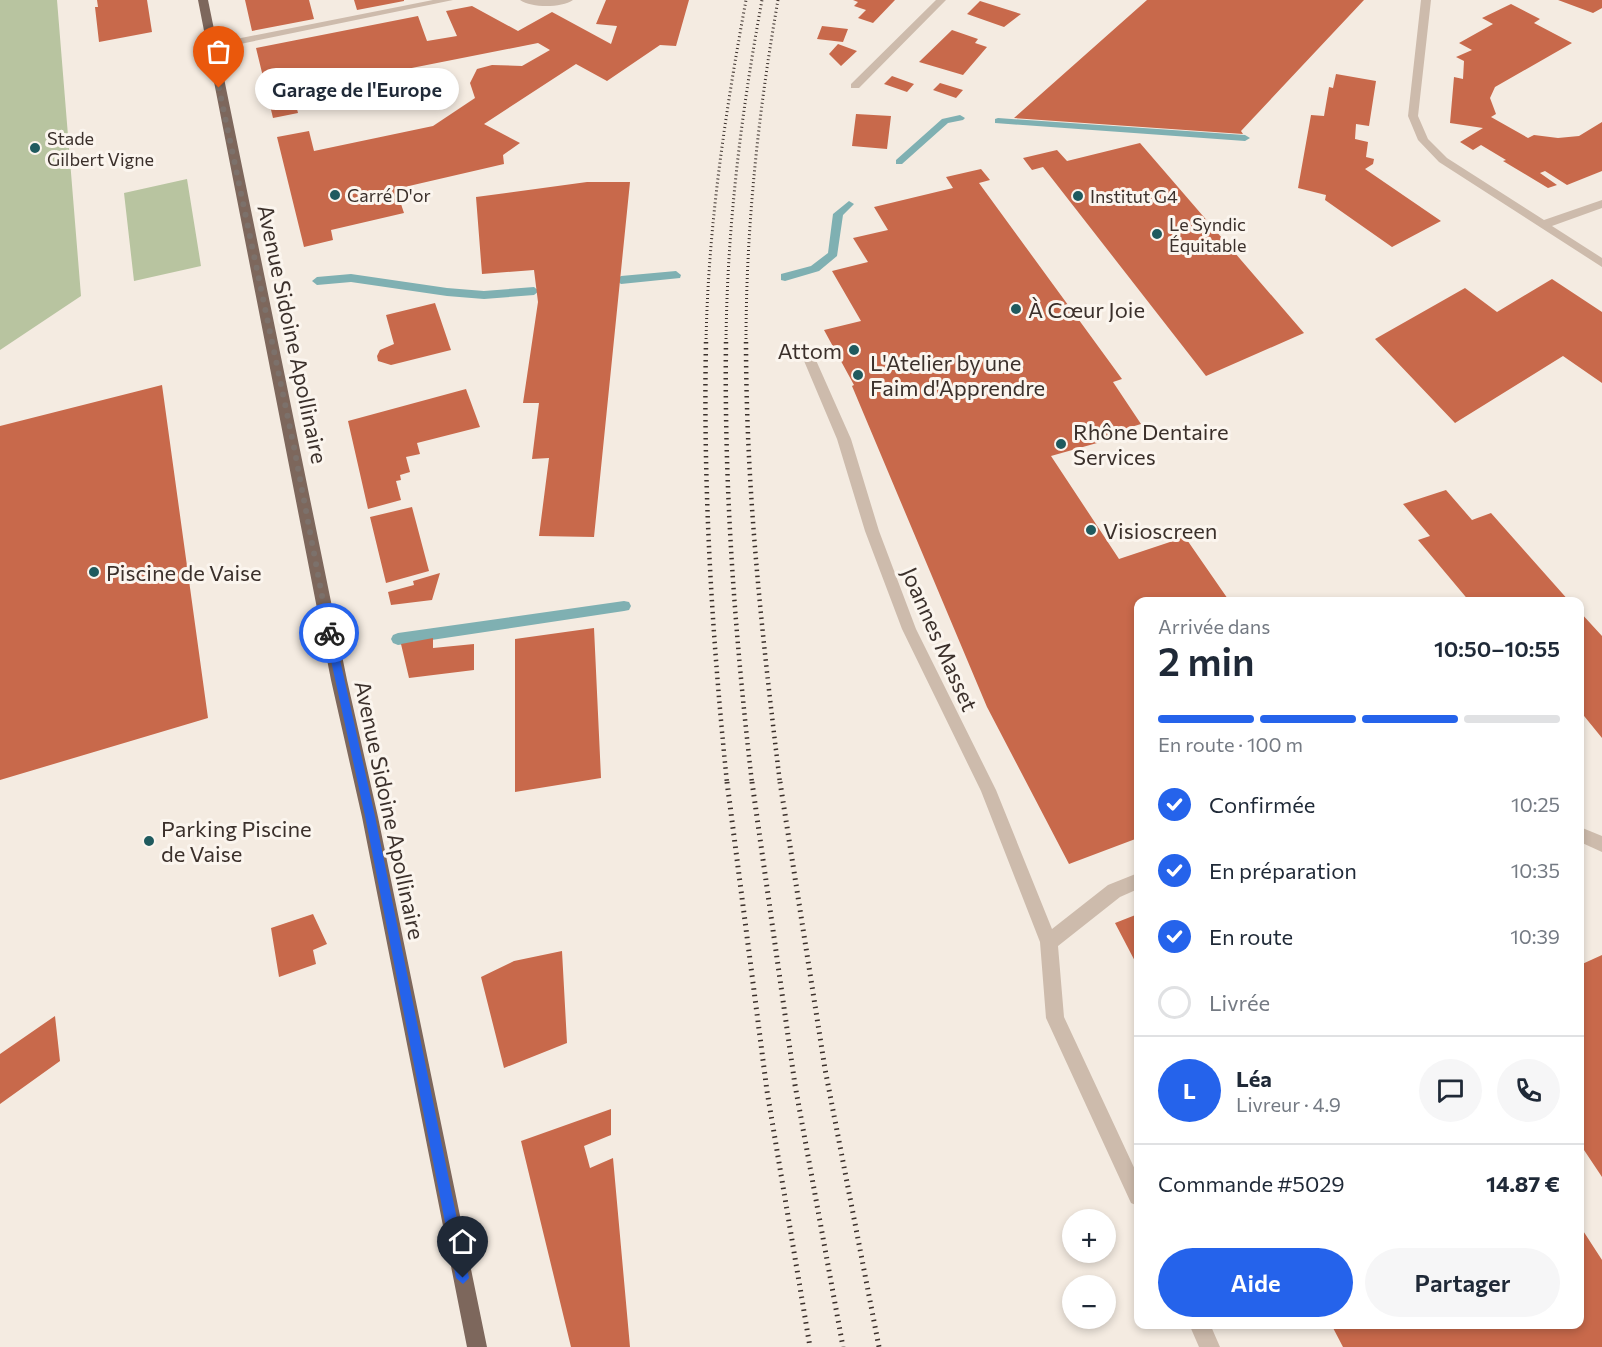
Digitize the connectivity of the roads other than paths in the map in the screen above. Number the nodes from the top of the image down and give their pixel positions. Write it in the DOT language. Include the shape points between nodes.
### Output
graph roads {
  1 [pos="203,0"];
  2 [pos="448,0"];
  3 [pos="525,0"];
  4 [pos="568,0"];
  5 [pos="941,0"];
  6 [pos="1426,0"];
  7 [pos="211,47"];
  8 [pos="855,86"];
  9 [pos="1602,204"];
  10 [pos="1543,225"];
  11 [pos="1602,263"];
  12 [pos="805,349"];
  13 [pos="1584,836"];
  14 [pos="1602,844"];
  15 [pos="1134,883"];
  16 [pos="1049,942"];
  17 [pos="1134,1187"];
  18 [pos="1201,1329"];
  19 [pos="477,1347"];
  20 [pos="1210,1347"];
  1 -- 7 [label="main road, Avenue Sidoine Apollinaire"];
  2 -- 7 [label="street"];
  3 -- 4 [label="street"];
  5 -- 8 [label="street"];
  6 -- 10 [label="street" via="1413,116 1422,140 1443,160"];
  7 -- 19 [label="main road, Avenue Sidoine Apollinaire"];
  9 -- 10 [label="street"];
  10 -- 11 [label="street"];
  12 -- 16 [label="street, Joannes Masset" via="844,439 872,531 909,629 988,790"];
  13 -- 14 [label="street"];
  15 -- 16 [label="street" via="1114,891"];
  16 -- 17 [label="street, Joannes Masset" via="1055,1018"];
  18 -- 20 [label="street"];
}
